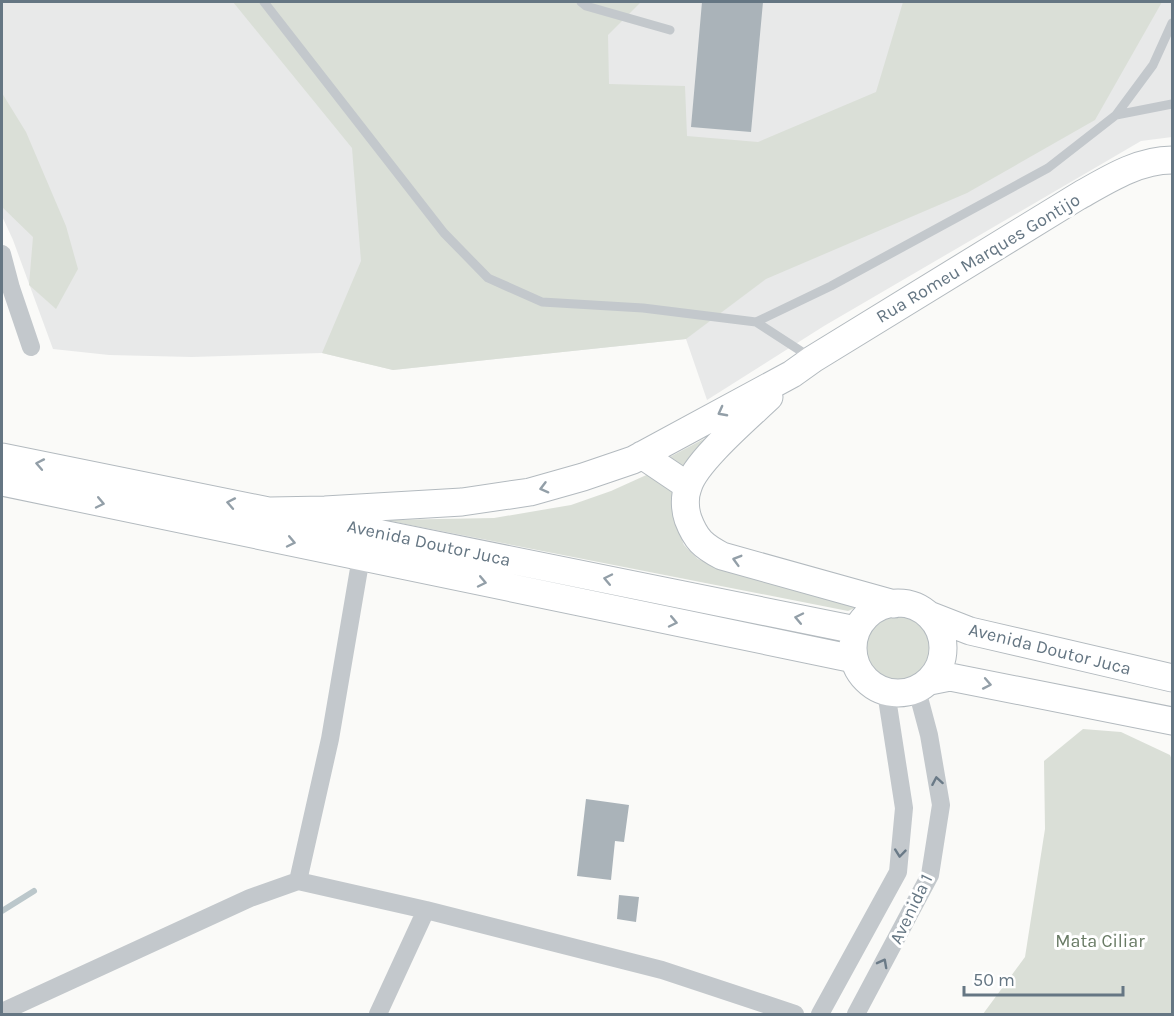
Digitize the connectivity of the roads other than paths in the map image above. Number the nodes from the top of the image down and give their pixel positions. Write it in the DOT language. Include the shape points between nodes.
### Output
graph roads {
  1 [pos="264,2"];
  2 [pos="581,2"];
  3 [pos="1173,23"];
  4 [pos="670,30"];
  5 [pos="1173,104"];
  6 [pos="1116,115"];
  7 [pos="1173,160"];
  8 [pos="2,254"];
  9 [pos="756,322"];
  10 [pos="31,347"];
  11 [pos="803,366"];
  12 [pos="642,455"];
  13 [pos="2,457"];
  14 [pos="2,482"];
  15 [pos="688,486"];
  16 [pos="270,511"];
  17 [pos="361,557"];
  18 [pos="894,604"];
  19 [pos="929,615"];
  20 [pos="856,630"];
  21 [pos="854,660"];
  22 [pos="1173,678"];
  23 [pos="923,685"];
  24 [pos="886,692"];
  25 [pos="1173,721"];
  26 [pos="298,881"];
  27 [pos="426,910"];
  28 [pos="4,1012"];
  29 [pos="378,1014"];
  30 [pos="795,1014"];
  31 [pos="820,1014"];
  32 [pos="856,1014"];
  1 -- 9 [label="lane" via="444,233 488,278 542,302 643,308"];
  2 -- 4 [label="lane"];
  3 -- 6 [label="lane" via="1153,65"];
  5 -- 6 [label="lane"];
  6 -- 9 [label="lane" via="1048,168 831,286"];
  7 -- 11 [label="main road, Rua Romeu Marques Gontijo" via="1160,160 1112,177"];
  8 -- 10 [label="street"];
  9 -- 11 [label="lane"];
  11 -- 12 [label="main road, one-way"];
  11 -- 15 [label="main road" via="712,453"];
  12 -- 15 [label="main road"];
  12 -- 16 [label="main road, one-way" via="530,492 462,502"];
  16 -- 13 [label="main road, Avenida Doutor Juca, one-way"];
  14 -- 17 [label="main road, Avenida Doutor Juca, one-way"];
  18 -- 15 [label="main road, one-way" via="722,556 706,547 693,532 686,514"];
  20 -- 16 [label="main road, Avenida Doutor Juca, one-way"];
  17 -- 21 [label="main road, Avenida Doutor Juca, one-way"];
  17 -- 26 [label="street" via="330,739"];
  18 -- 19 [label="main road" via="917,607"];
  18 -- 20 [label="main road" via="875,609"];
  19 -- 22 [label="main road, Avenida Doutor Juca" via="970,631"];
  19 -- 23 [label="main road" via="938,626 943,654 939,668"];
  20 -- 21 [label="main road"];
  21 -- 24 [label="main road" via="866,680"];
  23 -- 24 [label="main road" via="901,693"];
  23 -- 25 [label="main road, one-way" via="950,677"];
  32 -- 23 [label="street, Avenida 1, one-way" via="930,875 941,805"];
  24 -- 31 [label="street, Avenida 1, one-way" via="904,808 898,872"];
  26 -- 27 [label="street"];
  26 -- 28 [label="street" via="250,898"];
  27 -- 29 [label="street"];
  27 -- 30 [label="street" via="662,970"];
}
